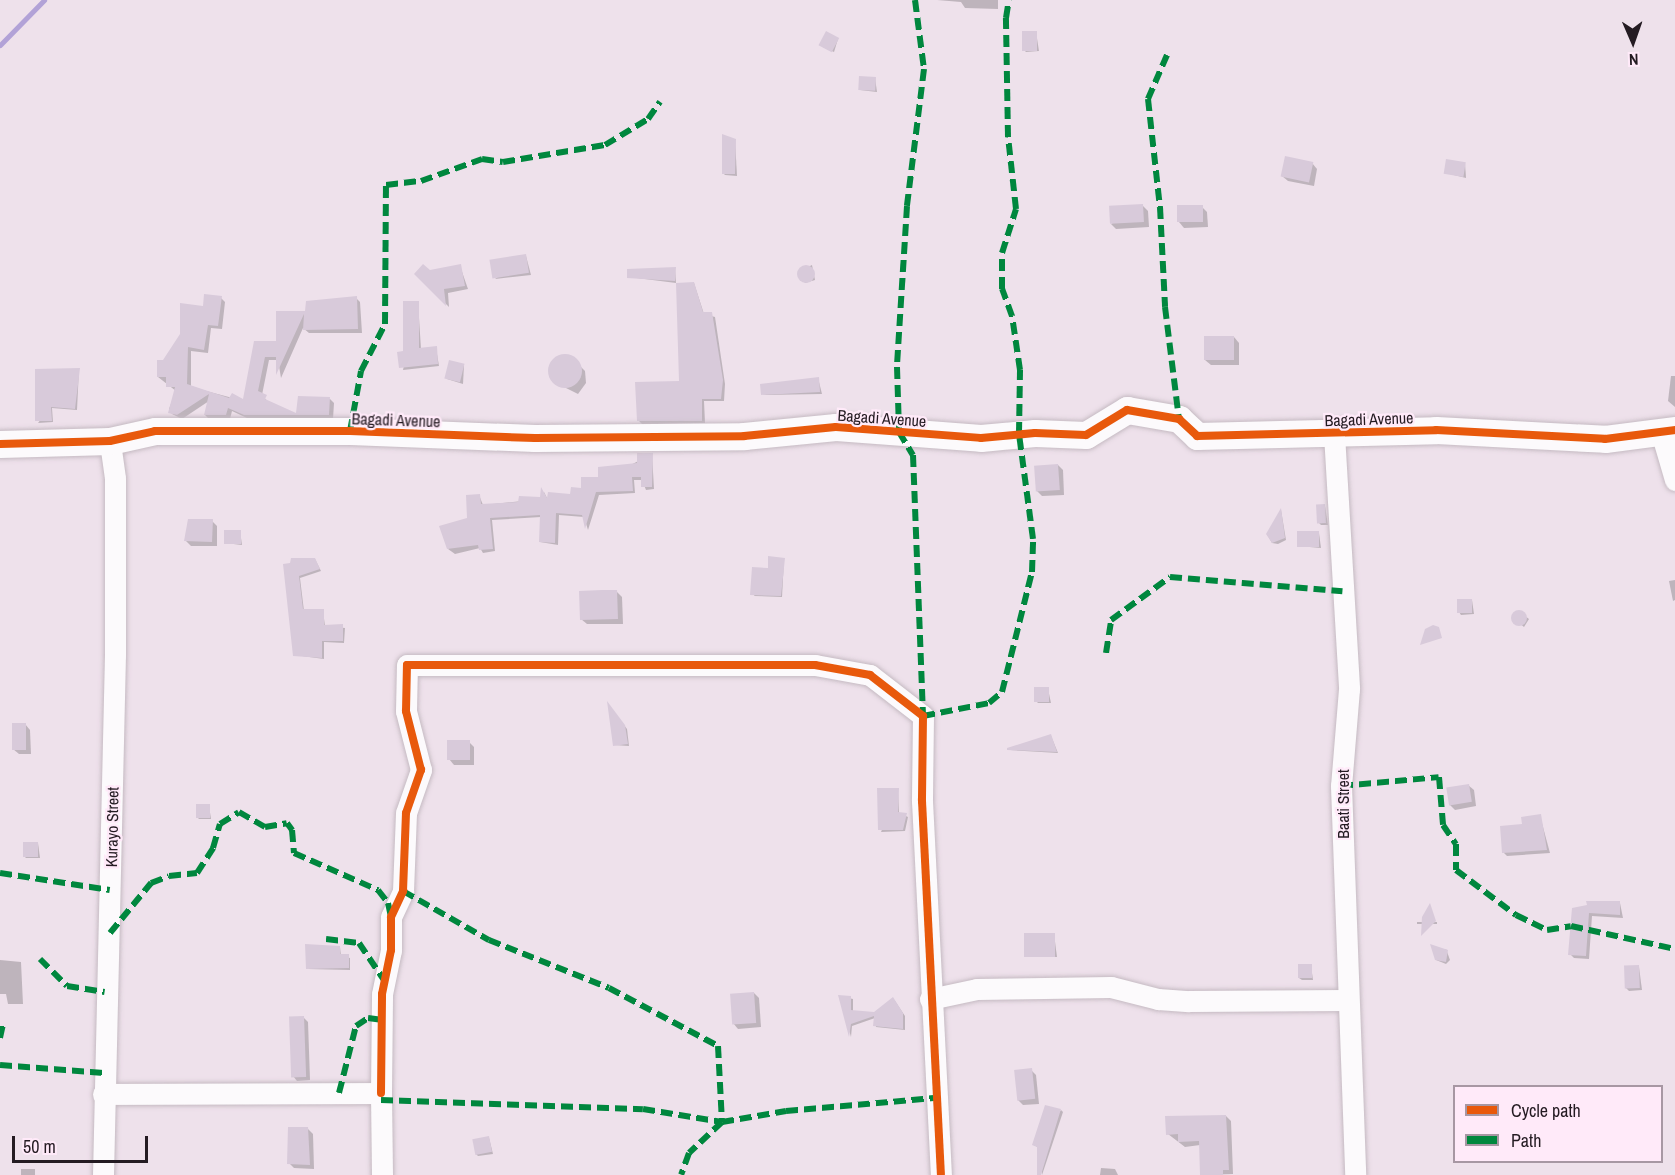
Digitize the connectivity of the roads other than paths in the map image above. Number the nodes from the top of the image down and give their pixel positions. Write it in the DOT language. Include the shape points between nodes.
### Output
graph roads {
  1 [pos="1668,431"];
  2 [pos="1334,434"];
  3 [pos="110,441"];
  4 [pos="0,444"];
  5 [pos="1675,480"];
  6 [pos="930,999"];
  7 [pos="1346,1000"];
  8 [pos="381,1093"];
  9 [pos="104,1094"];
  10 [pos="103,1175"];
  11 [pos="382,1175"];
  12 [pos="941,1175"];
  13 [pos="1355,1175"];
  1 -- 2 [label="street, Bagadi Avenue" via="1605,439 1436,430"];
  1 -- 5 [label="street"];
  2 -- 3 [label="street, Bagadi Avenue" via="1197,436 1179,419 1127,410 1086,435 1035,433 981,438 836,427 744,436 535,438 350,431 155,431"];
  2 -- 7 [label="street, Baati Street" via="1348,689 1341,786"];
  3 -- 4 [label="street, Bagadi Avenue"];
  3 -- 9 [label="street, Kurayo Street" via="114,478 115,665"];
  6 -- 7 [label="street" via="977,989 1111,987 1158,999 1189,1001"];
  6 -- 8 [label="street" via="922,801 923,716 870,675 815,665 407,664 406,711 421,770 406,813 403,891 391,917 391,950 382,994"];
  6 -- 12 [label="street"];
  7 -- 13 [label="street, Baati Street"];
  8 -- 9 [label="street"];
  8 -- 11 [label="street"];
  9 -- 10 [label="street, Kurayo Street"];
}
